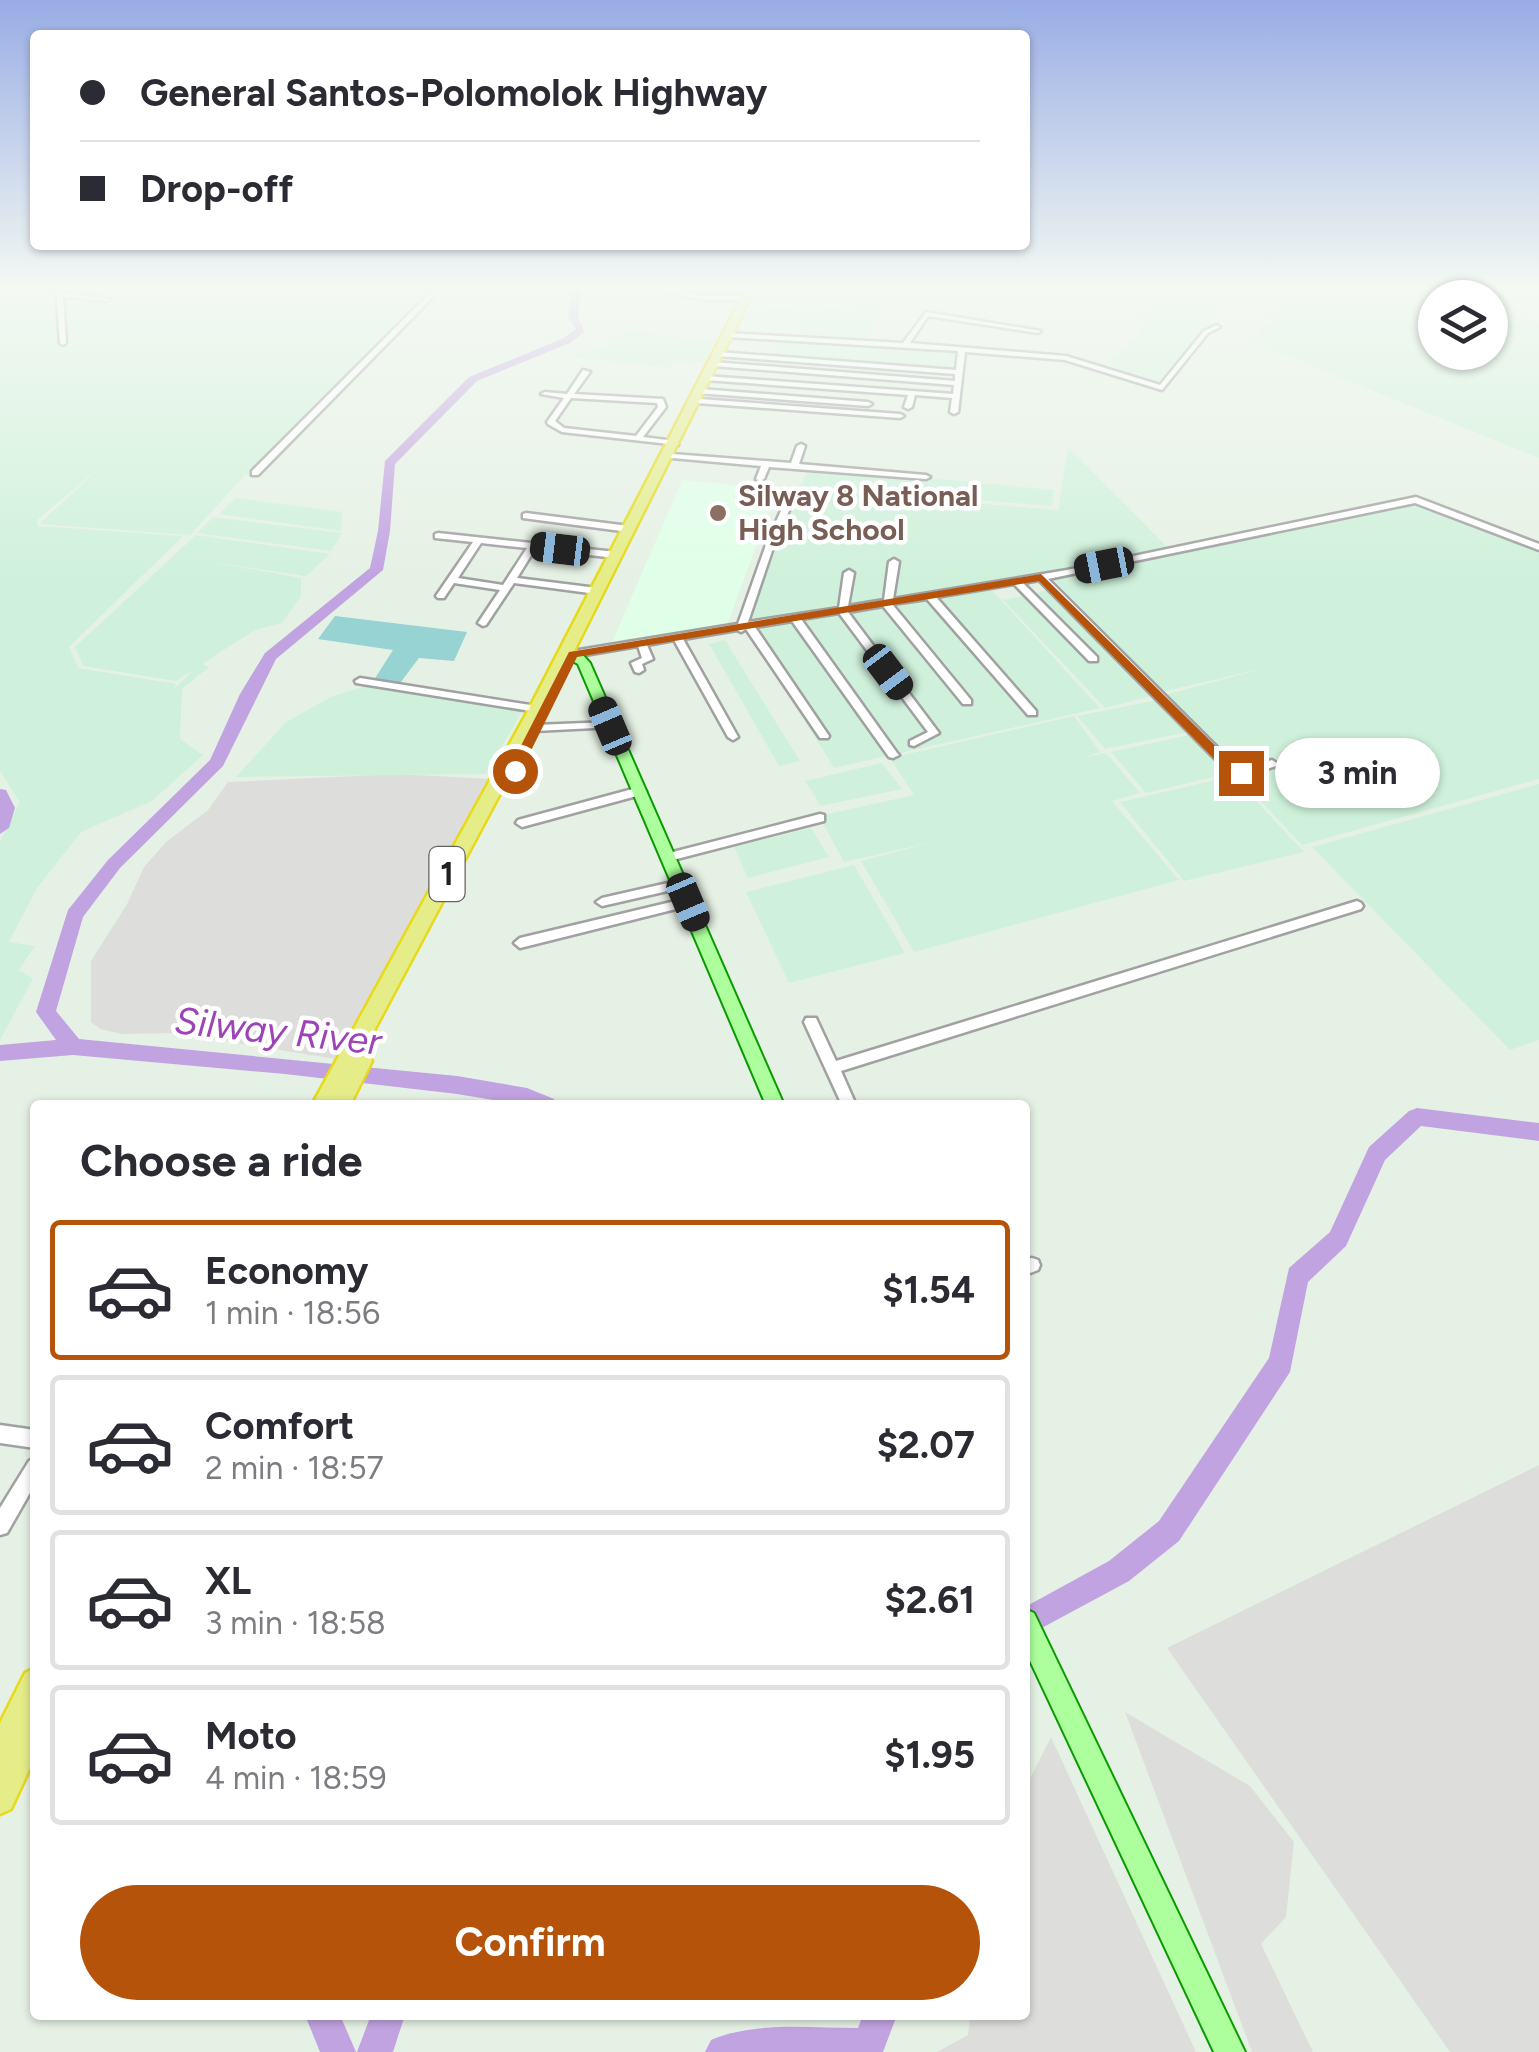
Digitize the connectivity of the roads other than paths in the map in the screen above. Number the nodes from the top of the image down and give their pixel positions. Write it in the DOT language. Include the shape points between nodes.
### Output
graph roads {
  1 [pos="342,385"];
  2 [pos="576,385"];
  3 [pos="706,385"];
  4 [pos="958,385"];
  5 [pos="704,388"];
  6 [pos="912,393"];
  7 [pos="545,394"];
  8 [pos="568,396"];
  9 [pos="955,396"];
  10 [pos="868,404"];
  11 [pos="908,408"];
  12 [pos="954,412"];
  13 [pos="900,416"];
  14 [pos="640,437"];
  15 [pos="801,446"];
  16 [pos="673,449"];
  17 [pos="766,464"];
  18 [pos="794,466"];
  19 [pos="254,473"];
  20 [pos="926,477"];
  21 [pos="760,478"];
  22 [pos="788,504"];
  23 [pos="526,516"];
  24 [pos="629,528"];
  25 [pos="438,536"];
  26 [pos="478,541"];
  27 [pos="533,546"];
  28 [pos="1539,547"];
  29 [pos="616,556"];
  30 [pos="894,562"];
  31 [pos="849,572"];
  32 [pos="1041,577"];
  33 [pos="452,580"];
  34 [pos="1016,581"];
  35 [pos="511,584"];
  36 [pos="598,592"];
  37 [pos="442,596"];
  38 [pos="930,596"];
  39 [pos="887,603"];
  40 [pos="842,610"];
  41 [pos="796,619"];
  42 [pos="483,624"];
  43 [pos="745,628"];
  44 [pos="678,639"];
  45 [pos="642,644"];
  46 [pos="569,654"];
  47 [pos="1093,659"];
  48 [pos="640,670"];
  49 [pos="360,681"];
  50 [pos="966,702"];
  51 [pos="1032,714"];
  52 [pos="536,719"];
  53 [pos="610,726"];
  54 [pos="824,736"];
  55 [pos="732,737"];
  56 [pos="914,743"];
  57 [pos="893,755"];
  58 [pos="1272,764"];
  59 [pos="640,791"];
  60 [pos="820,818"];
  61 [pos="522,823"];
  62 [pos="669,857"];
  63 [pos="681,884"];
  64 [pos="602,902"];
  65 [pos="688,902"];
  66 [pos="1357,906"];
  67 [pos="520,943"];
  68 [pos="812,1022"];
  69 [pos="833,1068"];
  70 [pos="334,1100"];
  71 [pos="773,1100"];
  72 [pos="847,1100"];
  73 [pos="0,1434"];
  74 [pos="30,1439"];
  75 [pos="30,1475"];
  76 [pos="0,1526"];
  77 [pos="1030,1632"];
  78 [pos="30,1694"];
  79 [pos="30,1734"];
  80 [pos="0,1757"];
  81 [pos="0,1798"];
  82 [pos="1230,2052"];
  1 -- 19 [label="street"];
  2 -- 8 [label="street"];
  3 -- 5 [label="highway, 1"];
  4 -- 9 [label="street"];
  5 -- 6 [label="street"];
  5 -- 10 [label="street"];
  5 -- 13 [label="street"];
  5 -- 16 [label="highway, 1"];
  6 -- 9 [label="street"];
  6 -- 11 [label="street"];
  7 -- 8 [label="street"];
  8 -- 14 [label="street" via="554,427"];
  8 -- 14 [label="street" via="660,401"];
  9 -- 12 [label="street"];
  14 -- 16 [label="street"];
  15 -- 18 [label="street"];
  16 -- 17 [label="street"];
  16 -- 24 [label="highway, 1"];
  16 -- 46 [label="highway, 1"];
  17 -- 18 [label="street"];
  17 -- 21 [label="street"];
  18 -- 20 [label="street"];
  22 -- 43 [label="street"];
  23 -- 24 [label="street"];
  24 -- 29 [label="highway, 1"];
  25 -- 26 [label="street"];
  26 -- 27 [label="street"];
  26 -- 33 [label="street"];
  27 -- 29 [label="street"];
  27 -- 35 [label="street"];
  28 -- 32 [label="street" via="1419,500"];
  29 -- 36 [label="highway, 1"];
  30 -- 39 [label="street"];
  31 -- 40 [label="street"];
  32 -- 34 [label="street"];
  32 -- 58 [label="street" via="1233,770"];
  33 -- 35 [label="street"];
  33 -- 37 [label="street"];
  34 -- 38 [label="street"];
  34 -- 47 [label="street"];
  35 -- 36 [label="street"];
  35 -- 42 [label="street"];
  36 -- 46 [label="highway, 1"];
  38 -- 39 [label="street"];
  38 -- 51 [label="street"];
  39 -- 40 [label="street"];
  39 -- 50 [label="street"];
  40 -- 41 [label="street"];
  40 -- 56 [label="street" via="934,733"];
  41 -- 43 [label="street"];
  41 -- 57 [label="street"];
  43 -- 44 [label="street"];
  43 -- 54 [label="street"];
  44 -- 45 [label="street"];
  44 -- 55 [label="street"];
  45 -- 46 [label="street"];
  45 -- 48 [label="street" via="648,659 636,663"];
  46 -- 52 [label="highway, 1"];
  46 -- 53 [label="main road" via="584,663"];
  49 -- 52 [label="street"];
  52 -- 53 [label="street"];
  52 -- 70 [label="highway, 1"];
  53 -- 59 [label="main road"];
  59 -- 61 [label="street"];
  59 -- 62 [label="main road"];
  60 -- 62 [label="street"];
  62 -- 63 [label="main road"];
  63 -- 64 [label="street"];
  63 -- 65 [label="main road"];
  65 -- 67 [label="street"];
  65 -- 71 [label="main road"];
  66 -- 69 [label="street"];
  68 -- 69 [label="street"];
  69 -- 72 [label="street"];
  73 -- 74 [label="street"];
  75 -- 76 [label="street"];
  77 -- 82 [label="main road"];
  78 -- 80 [label="highway"];
  79 -- 81 [label="highway"];
}
